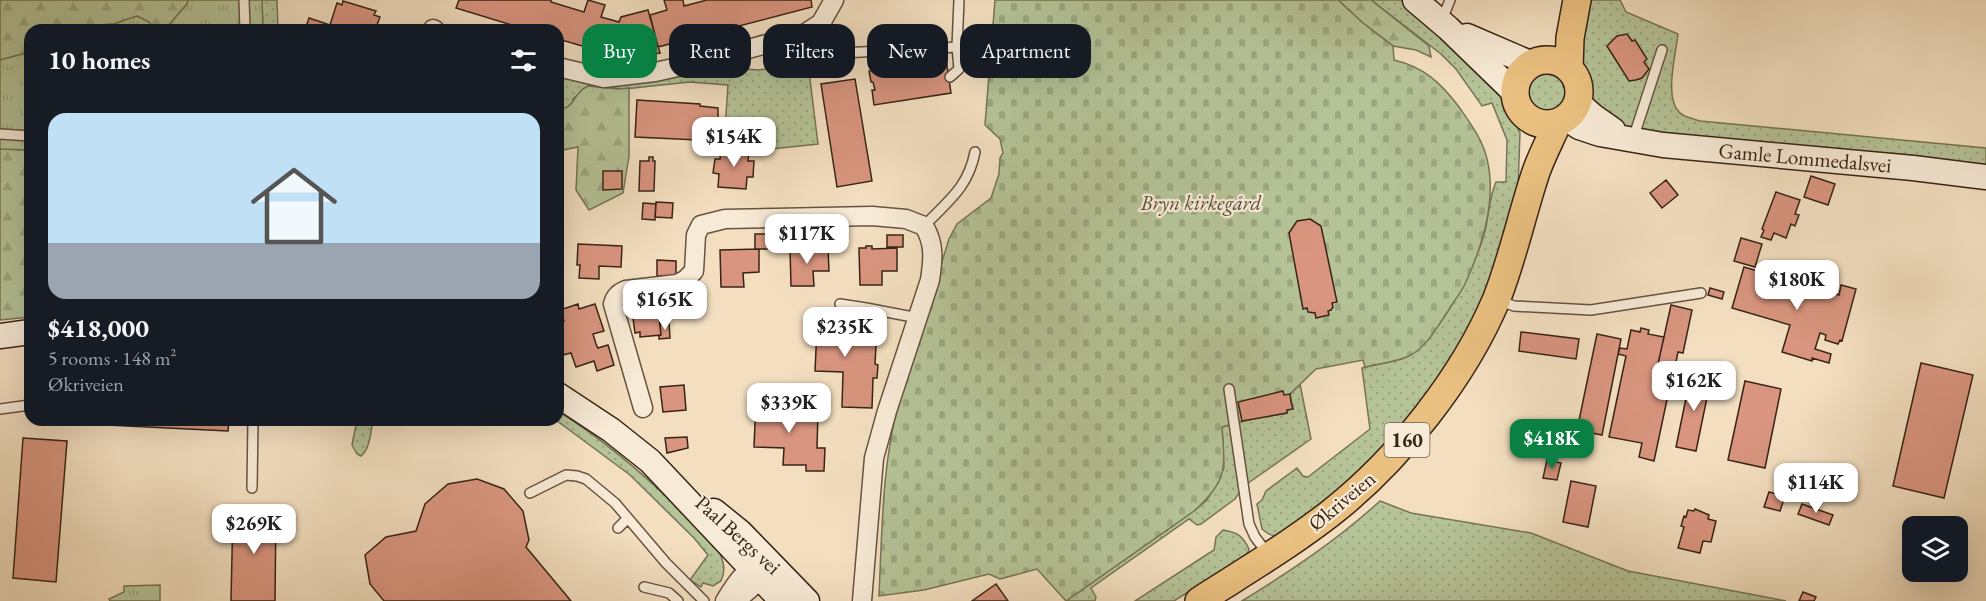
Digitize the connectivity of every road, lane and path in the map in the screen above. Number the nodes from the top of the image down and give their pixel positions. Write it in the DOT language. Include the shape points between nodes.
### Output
graph roads {
  1 [pos="244,0"];
  2 [pos="834,0"];
  3 [pos="959,0"];
  4 [pos="1415,0"];
  5 [pos="1570,0"];
  6 [pos="1578,0"];
  7 [pos="1446,16"];
  8 [pos="245,24"];
  9 [pos="957,47"];
  10 [pos="1662,50"];
  11 [pos="855,52"];
  12 [pos="1536,63"];
  13 [pos="564,68"];
  14 [pos="1569,69"];
  15 [pos="950,77"];
  16 [pos="1515,93"];
  17 [pos="1567,114"];
  18 [pos="1528,117"];
  19 [pos="0,134"];
  20 [pos="24,136"];
  21 [pos="1629,139"];
  22 [pos="975,152"];
  23 [pos="1986,177"];
  24 [pos="1526,206"];
  25 [pos="924,226"];
  26 [pos="1701,293"];
  27 [pos="1496,300"];
  28 [pos="840,304"];
  29 [pos="866,308"];
  30 [pos="918,318"];
  31 [pos="863,329"];
  32 [pos="24,333"];
  33 [pos="0,336"];
  34 [pos="1229,389"];
  35 [pos="564,399"];
  36 [pos="24,406"];
  37 [pos="644,408"];
  38 [pos="0,410"];
  39 [pos="253,426"];
  40 [pos="252,488"];
  41 [pos="530,493"];
  42 [pos="627,519"];
  43 [pos="618,528"];
  44 [pos="1269,556"];
  45 [pos="760,569"];
  46 [pos="644,587"];
  47 [pos="678,601"];
  48 [pos="704,601"];
  49 [pos="725,601"];
  50 [pos="735,601"];
  51 [pos="782,601"];
  52 [pos="807,601"];
  53 [pos="862,601"];
  54 [pos="1200,601"];
  1 -- 8 [label="lane"];
  2 -- 13 [label="street" via="821,23 804,34 696,63 604,78"];
  3 -- 9 [label="lane"];
  4 -- 7 [label="street"];
  5 -- 12 [label="main road"];
  6 -- 14 [label="main road" via="1570,38"];
  7 -- 12 [label="street"];
  7 -- 16 [label="street"];
  9 -- 11 [label="lane"];
  9 -- 15 [label="lane" via="959,69"];
  10 -- 21 [label="lane"];
  12 -- 14 [label="main road" via="1553,61"];
  12 -- 16 [label="main road" via="1520,76"];
  14 -- 17 [label="main road" via="1578,86"];
  16 -- 18 [label="main road, 160"];
  17 -- 18 [label="main road" via="1540,123"];
  17 -- 21 [label="street, Gamle Lommedalsvei" via="1579,126"];
  17 -- 24 [label="main road, Økriveien / 160" via="1537,170"];
  18 -- 24 [label="main road, Økriveien / 160"];
  19 -- 20 [label="lane"];
  21 -- 23 [label="street, Gamle Lommedalsvei"];
  22 -- 25 [label="lane" via="963,186"];
  24 -- 27 [label="main road, Økriveien / 160"];
  25 -- 30 [label="street" via="933,251 930,280"];
  25 -- 37 [label="street" via="906,219 872,216 725,219 701,225 696,235 694,271 686,280 626,290 619,293 613,304"];
  26 -- 27 [label="lane" via="1591,310 1514,306"];
  27 -- 44 [label="main road, Økriveien / 160" via="1457,373 1398,451 1332,513"];
  28 -- 29 [label="lane"];
  29 -- 30 [label="lane"];
  29 -- 31 [label="lane"];
  30 -- 53 [label="street" via="874,458"];
  32 -- 33 [label="street"];
  34 -- 44 [label="lane" via="1249,524"];
  35 -- 45 [label="street, Paal Bergs vei" via="611,430 740,532"];
  36 -- 38 [label="lane"];
  39 -- 40 [label="lane"];
  41 -- 42 [label="lane" via="566,475 578,476 615,503"];
  42 -- 43 [label="lane"];
  42 -- 48 [label="lane"];
  44 -- 54 [label="main road, Økriveien / 160"];
  45 -- 49 [label="street" via="737,580"];
  45 -- 50 [label="street"];
  45 -- 51 [label="street, Paal Bergs vei"];
  45 -- 52 [label="street, Paal Bergs vei"];
  46 -- 47 [label="lane" via="669,592"];
}
